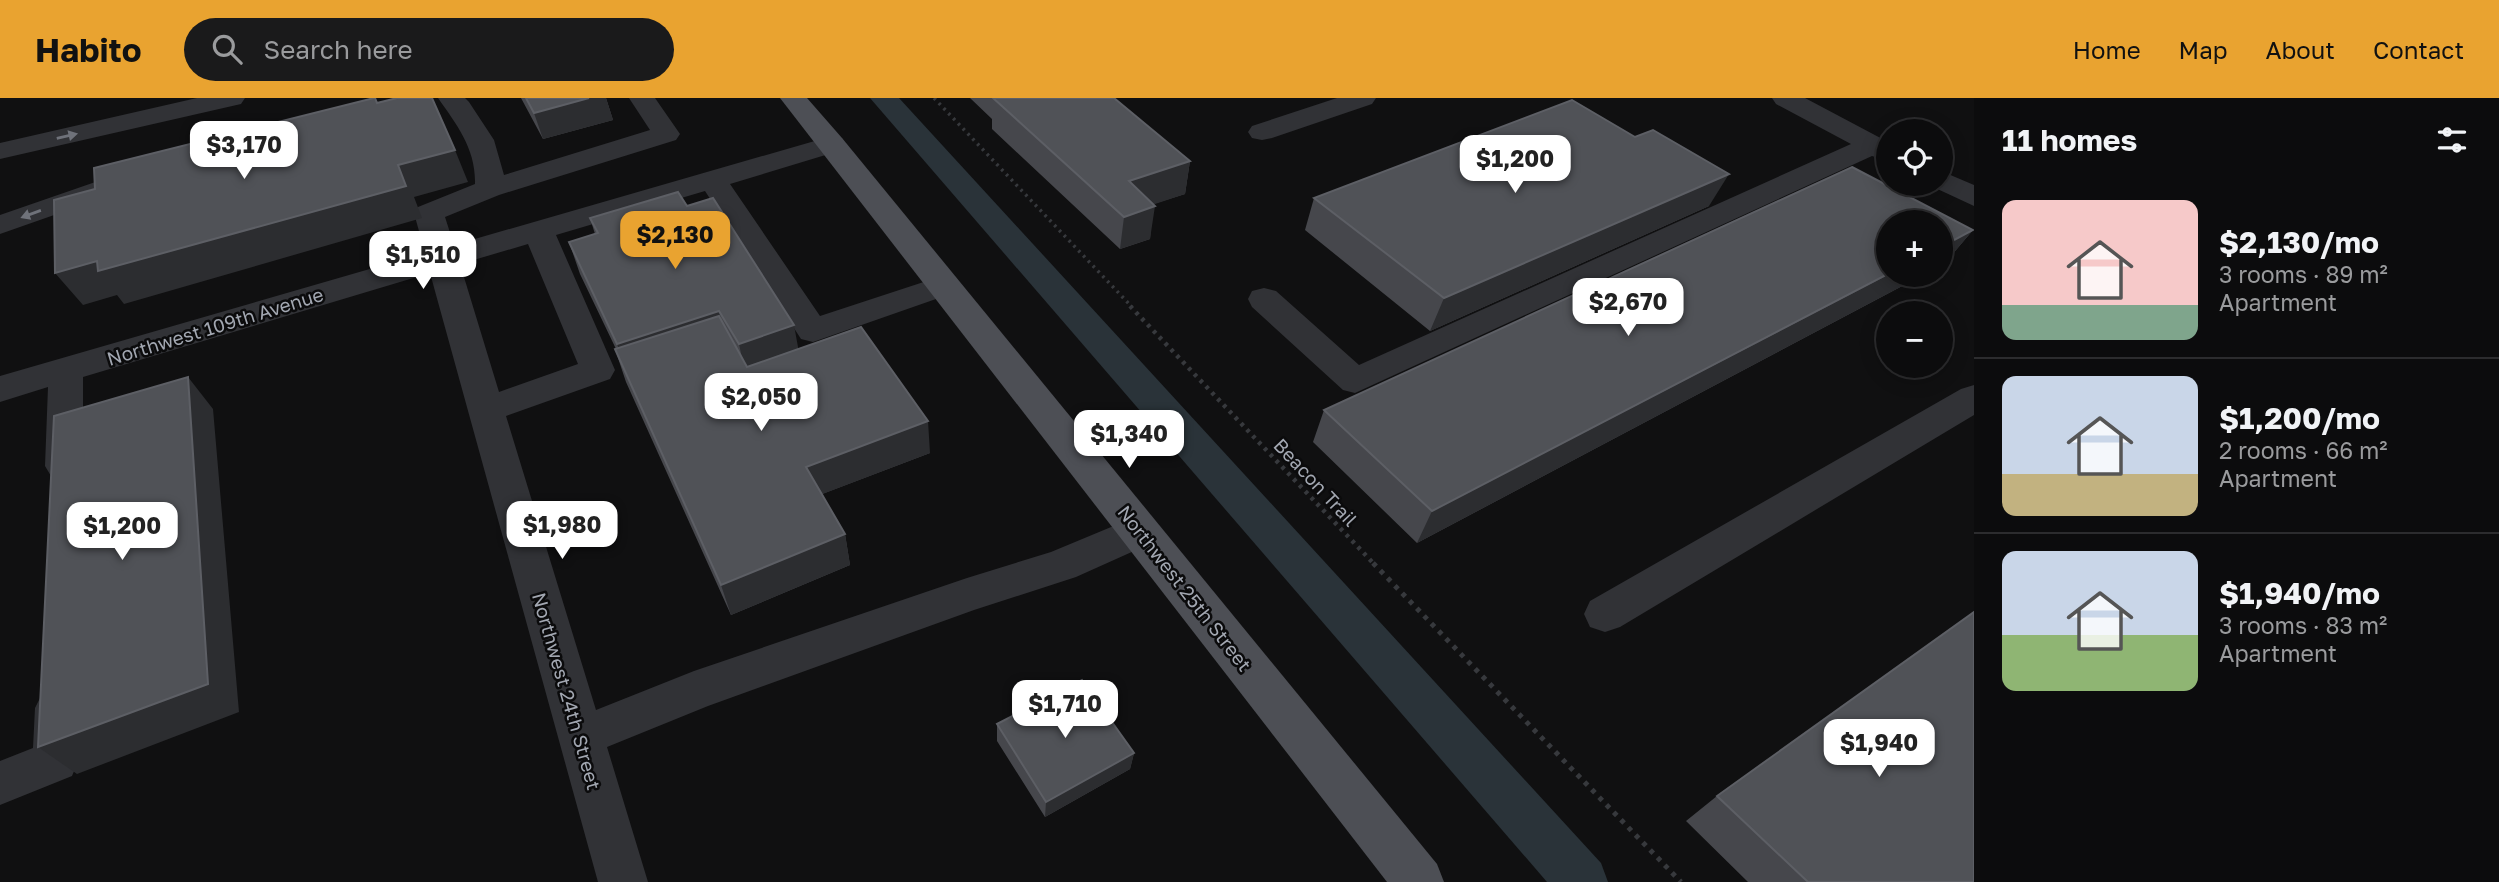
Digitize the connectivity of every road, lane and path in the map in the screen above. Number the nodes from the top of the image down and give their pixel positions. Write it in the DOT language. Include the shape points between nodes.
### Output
graph roads {
  1 [pos="232,98"];
  2 [pos="642,98"];
  3 [pos="793,98"];
  4 [pos="934,98"];
  5 [pos="1363,98"];
  6 [pos="1841,98"];
  7 [pos="442,100"];
  8 [pos="1797,104"];
  9 [pos="1262,132"];
  10 [pos="832,144"];
  11 [pos="1876,146"];
  12 [pos="0,151"];
  13 [pos="1876,151"];
  14 [pos="712,178"];
  15 [pos="130,180"];
  16 [pos="1953,186"];
  17 [pos="488,189"];
  18 [pos="1974,197"];
  19 [pos="0,225"];
  20 [pos="538,230"];
  21 [pos="440,259"];
  22 [pos="945,285"];
  23 [pos="1264,299"];
  24 [pos="66,370"];
  25 [pos="0,389"];
  26 [pos="1974,398"];
  27 [pos="485,410"];
  28 [pos="63,509"];
  29 [pos="1140,531"];
  30 [pos="1605,614"];
  31 [pos="58,677"];
  32 [pos="580,737"];
  33 [pos="0,783"];
  34 [pos="623,882"];
  35 [pos="1419,882"];
  36 [pos="1681,882"];
  12 -- 1 [label="street, one-way"];
  2 -- 17 [label="street" via="666,134"];
  3 -- 10 [label="main road, Northwest 25th Street"];
  4 -- 36 [label="path, Beacon Trail"];
  5 -- 9 [label="street"];
  6 -- 8 [label="street"];
  7 -- 17 [label="street" via="470,118 491,172"];
  8 -- 11 [label="street"];
  10 -- 14 [label="street, Northwest 109th Avenue"];
  10 -- 22 [label="main road, Northwest 25th Street"];
  13 -- 23 [label="street" via="1355,381"];
  14 -- 20 [label="street, Northwest 109th Avenue"];
  14 -- 22 [label="street" via="813,331"];
  15 -- 19 [label="street, one-way"];
  16 -- 18 [label="street"];
  17 -- 21 [label="street, Northwest 24th Street" via="429,213"];
  20 -- 21 [label="street, Northwest 109th Avenue"];
  20 -- 27 [label="street" via="598,370"];
  21 -- 24 [label="street, Northwest 109th Avenue"];
  21 -- 27 [label="street, Northwest 24th Street"];
  22 -- 29 [label="main road, Northwest 25th Street"];
  24 -- 25 [label="street, Northwest 109th Avenue"];
  24 -- 28 [label="street"];
  26 -- 30 [label="street"];
  27 -- 32 [label="street, Northwest 24th Street"];
  29 -- 32 [label="street" via="1062,565 720,682"];
  29 -- 35 [label="main road, Northwest 25th Street"];
  31 -- 33 [label="street" via="56,761"];
  32 -- 34 [label="street, Northwest 24th Street"];
}
